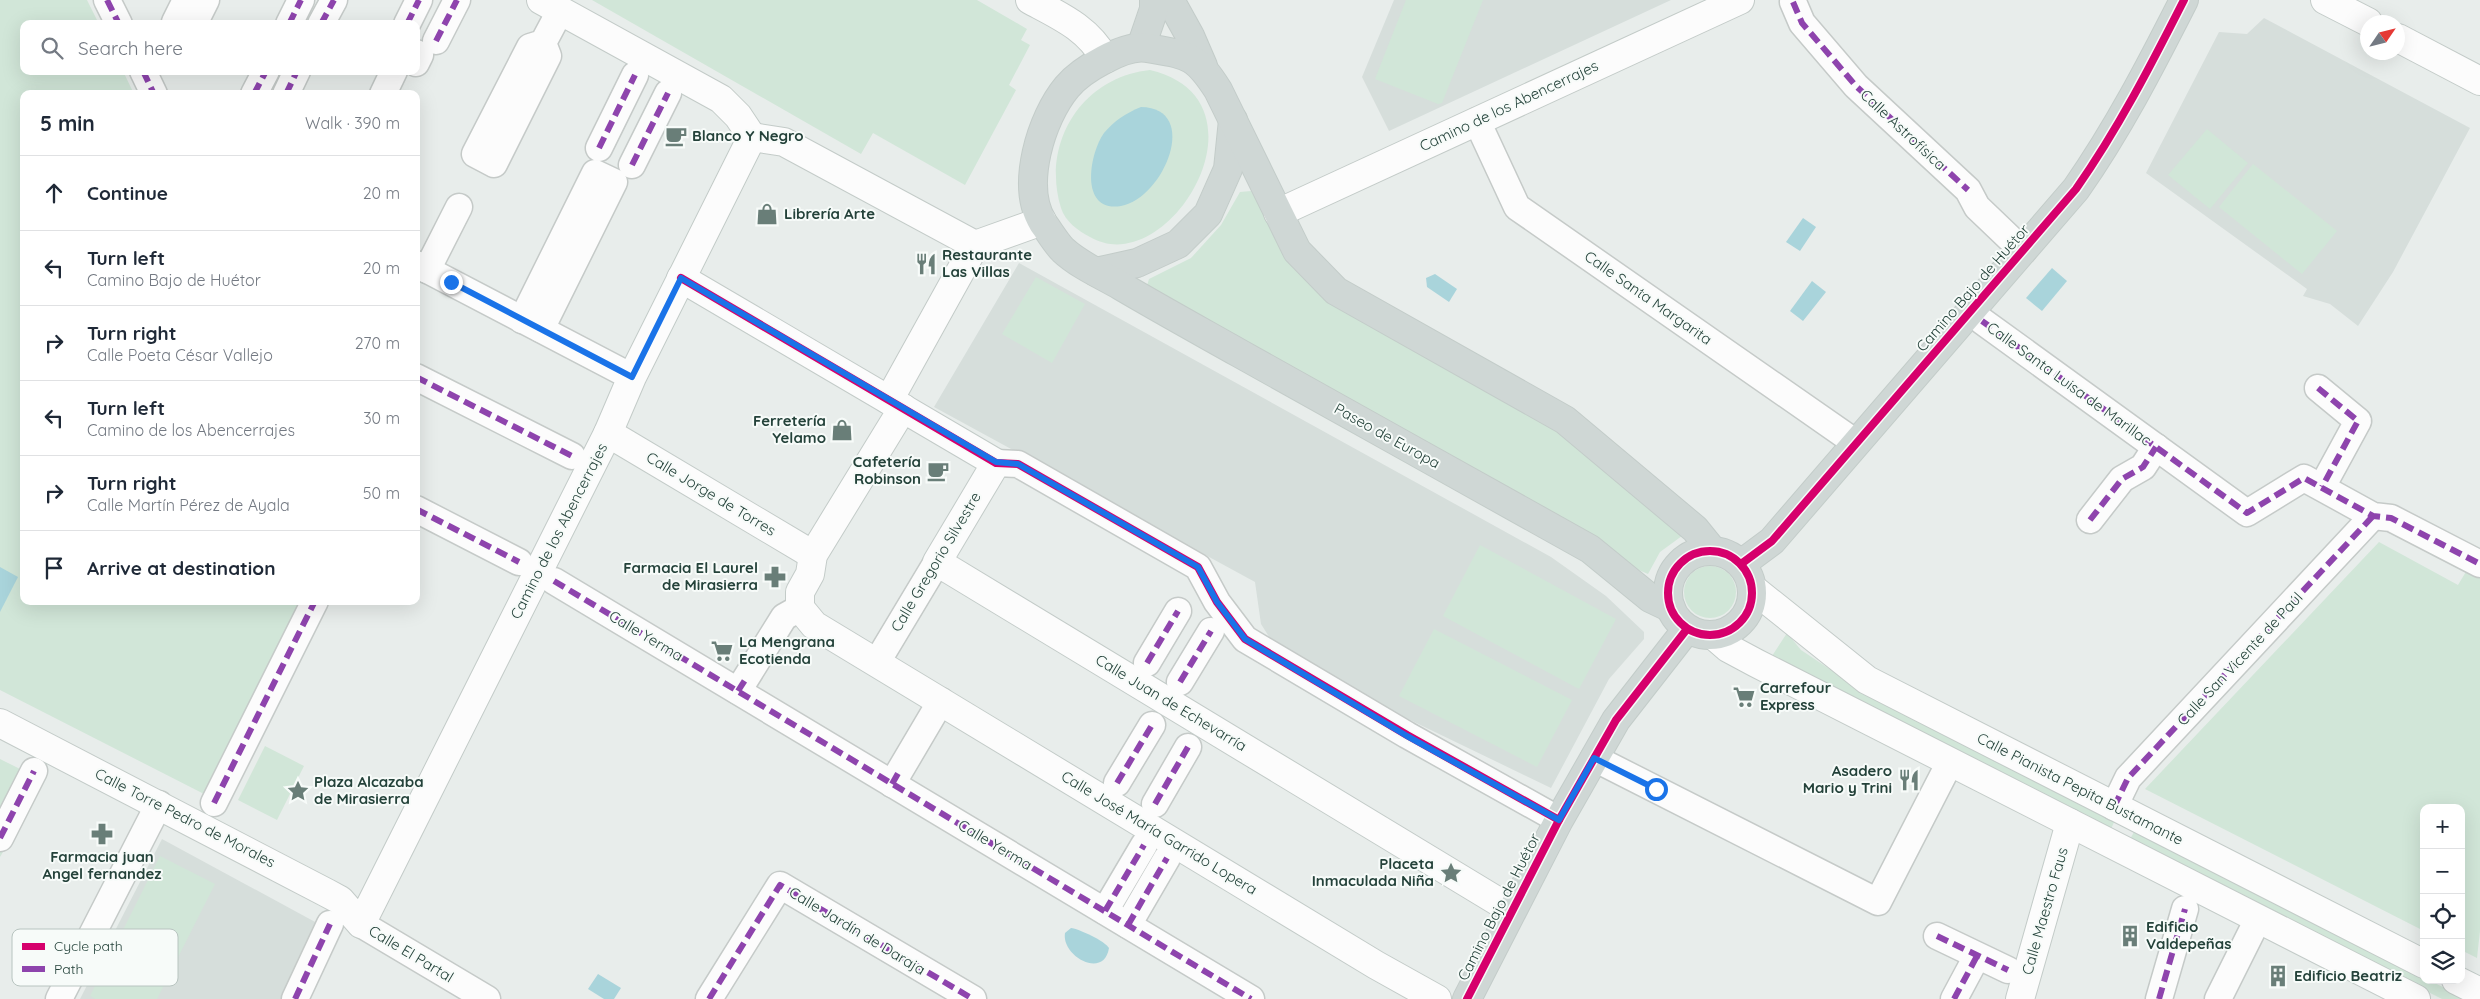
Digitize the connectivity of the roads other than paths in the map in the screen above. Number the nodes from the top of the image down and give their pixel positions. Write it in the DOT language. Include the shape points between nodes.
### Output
graph roads {
  1 [pos="107,0"];
  2 [pos="186,0"];
  3 [pos="206,0"];
  4 [pos="301,0"];
  5 [pos="334,0"];
  6 [pos="419,0"];
  7 [pos="457,0"];
  8 [pos="1030,0"];
  9 [pos="1154,0"];
  10 [pos="1170,0"];
  11 [pos="1740,0"];
  12 [pos="2184,0"];
  13 [pos="2325,0"];
  14 [pos="1793,2"];
  15 [pos="550,5"];
  16 [pos="2360,18"];
  17 [pos="117,20"];
  18 [pos="176,20"];
  19 [pos="196,20"];
  20 [pos="291,20"];
  21 [pos="324,20"];
  22 [pos="410,20"];
  23 [pos="544,42"];
  24 [pos="2405,42"];
  25 [pos="426,47"];
  26 [pos="1141,47"];
  27 [pos="1106,59"];
  28 [pos="1203,66"];
  29 [pos="145,75"];
  30 [pos="264,75"];
  31 [pos="295,75"];
  32 [pos="392,75"];
  33 [pos="410,75"];
  34 [pos="636,75"];
  35 [pos="2480,81"];
  36 [pos="152,90"];
  37 [pos="256,90"];
  38 [pos="288,90"];
  39 [pos="384,90"];
  40 [pos="402,90"];
  41 [pos="668,93"];
  42 [pos="1233,120"];
  43 [pos="1477,121"];
  44 [pos="752,137"];
  45 [pos="599,148"];
  46 [pos="632,165"];
  47 [pos="459,207"];
  48 [pos="1278,213"];
  49 [pos="1042,220"];
  50 [pos="975,245"];
  51 [pos="2023,251"];
  52 [pos="422,267"];
  53 [pos="1096,272"];
  54 [pos="681,278"];
  55 [pos="1982,321"];
  56 [pos="531,324"];
  57 [pos="632,377"];
  58 [pos="420,379"];
  59 [pos="2318,388"];
  60 [pos="896,404"];
  61 [pos="608,433"];
  62 [pos="1856,443"];
  63 [pos="2156,447"];
  64 [pos="572,456"];
  65 [pos="996,462"];
  66 [pos="2322,487"];
  67 [pos="420,511"];
  68 [pos="2373,516"];
  69 [pos="2090,520"];
  70 [pos="1712,550"];
  71 [pos="813,555"];
  72 [pos="519,562"];
  73 [pos="937,562"];
  74 [pos="1741,564"];
  75 [pos="2480,564"];
  76 [pos="554,581"];
  77 [pos="1752,588"];
  78 [pos="313,605"];
  79 [pos="800,608"];
  80 [pos="1178,611"];
  81 [pos="1679,619"];
  82 [pos="1211,631"];
  83 [pos="1713,635"];
  84 [pos="876,662"];
  85 [pos="1147,663"];
  86 [pos="1180,682"];
  87 [pos="743,684"];
  88 [pos="941,702"];
  89 [pos="0,723"];
  90 [pos="1152,725"];
  91 [pos="1188,747"];
  92 [pos="1594,758"];
  93 [pos="1950,762"];
  94 [pos="34,771"];
  95 [pos="896,777"];
  96 [pos="1117,783"];
  97 [pos="214,803"];
  98 [pos="159,804"];
  99 [pos="1155,804"];
  100 [pos="2114,806"];
  101 [pos="1559,820"];
  102 [pos="2070,823"];
  103 [pos="0,838"];
  104 [pos="1144,845"];
  105 [pos="1167,858"];
  106 [pos="2185,909"];
  107 [pos="1512,910"];
  108 [pos="1105,911"];
  109 [pos="2258,919"];
  110 [pos="330,924"];
  111 [pos="361,924"];
  112 [pos="1128,925"];
  113 [pos="95,929"];
  114 [pos="1937,936"];
  115 [pos="1977,956"];
  116 [pos="2420,962"];
  117 [pos="2008,970"];
  118 [pos="2464,984"];
  119 [pos="66,986"];
  120 [pos="2480,992"];
  121 [pos="59,999"];
  122 [pos="295,999"];
  123 [pos="487,999"];
  124 [pos="709,999"];
  125 [pos="973,999"];
  126 [pos="1251,999"];
  127 [pos="1436,999"];
  128 [pos="1467,999"];
  129 [pos="1954,999"];
  130 [pos="2020,999"];
  131 [pos="2159,999"];
  132 [pos="2218,999"];
  133 [pos="2416,999"];
  1 -- 17 [label="street"];
  2 -- 18 [label="street"];
  3 -- 19 [label="street"];
  4 -- 20 [label="street"];
  5 -- 21 [label="street"];
  6 -- 22 [label="street"];
  7 -- 25 [label="street"];
  8 -- 27 [label="street" via="1079,27 1096,43"];
  9 -- 26 [label="main road"];
  10 -- 28 [label="main road"];
  11 -- 43 [label="street, Camino de los Abencerrajes"];
  12 -- 51 [label="main road, Camino Bajo de Huétor" via="2105,148 2076,189"];
  13 -- 16 [label="street"];
  14 -- 51 [label="street, Calle Astrofísica" via="1802,23 1856,86 1968,190 1977,207"];
  15 -- 23 [label="street"];
  15 -- 44 [label="street" via="721,99"];
  24 -- 35 [label="street"];
  26 -- 27 [label="main road, Paseo de Europa"];
  26 -- 28 [label="main road" via="1183,54"];
  27 -- 49 [label="main road, Paseo de Europa" via="1090,67 1067,86 1049,113 1033,172 1033,196"];
  28 -- 42 [label="main road"];
  29 -- 36 [label="street"];
  30 -- 37 [label="street"];
  31 -- 38 [label="street"];
  32 -- 39 [label="street"];
  33 -- 40 [label="street"];
  34 -- 45 [label="street"];
  41 -- 46 [label="street"];
  42 -- 48 [label="main road"];
  42 -- 53 [label="main road" via="1228,169 1208,214 1178,244 1138,263"];
  43 -- 48 [label="street, Camino de los Abencerrajes"];
  43 -- 62 [label="street, Calle Santa Margarita" via="1517,207"];
  44 -- 50 [label="street" via="784,142"];
  44 -- 54 [label="street, Camino de los Abencerrajes"];
  47 -- 52 [label="street"];
  48 -- 70 [label="main road" via="1296,251 1336,291 1565,420 1695,529"];
  49 -- 50 [label="street"];
  49 -- 53 [label="main road, Paseo de Europa" via="1063,250"];
  50 -- 60 [label="street"];
  51 -- 62 [label="main road, Camino Bajo de Huétor"];
  52 -- 56 [label="street"];
  53 -- 81 [label="main road, Paseo de Europa" via="1590,549"];
  54 -- 57 [label="street, Camino de los Abencerrajes"];
  54 -- 60 [label="street"];
  55 -- 63 [label="street, Calle Santa Luisa de Marillac"];
  56 -- 56 [label="street" via="614,182 595,173"];
  56 -- 57 [label="street"];
  57 -- 61 [label="street, Camino de los Abencerrajes"];
  58 -- 64 [label="street"];
  59 -- 66 [label="street" via="2358,420"];
  60 -- 65 [label="street"];
  60 -- 71 [label="street"];
  61 -- 71 [label="street, Calle Jorge de Torres"];
  61 -- 111 [label="street, Camino de los Abencerrajes"];
  62 -- 74 [label="main road, Camino Bajo de Huétor" via="1772,541"];
  63 -- 66 [label="street, Calle Santa Luisa de Marillac" via="2248,513 2304,478"];
  63 -- 69 [label="street, Calle Santa Luisa de Marillac" via="2143,467 2122,479"];
  65 -- 73 [label="street, Calle Gregorio Silvestre"];
  65 -- 101 [label="street" via="1018,464 1198,567 1217,602 1245,639 1407,736"];
  66 -- 68 [label="street, Calle Santa Luisa de Marillac"];
  67 -- 72 [label="street"];
  68 -- 75 [label="street, Calle Santa Luisa de Marillac" via="2391,518"];
  68 -- 100 [label="street, Calle San Vicente de Paúl" via="2128,778"];
  70 -- 74 [label="main road" via="1723,552"];
  70 -- 81 [label="main road" via="1694,553 1678,564 1669,580 1668,599"];
  71 -- 79 [label="street" via="810,574 800,592"];
  73 -- 84 [label="street, Calle Gregorio Silvestre"];
  73 -- 107 [label="street, Calle Juan de Echevarría"];
  74 -- 77 [label="main road"];
  76 -- 87 [label="street, Calle Yerma"];
  77 -- 83 [label="main road" via="1751,605 1743,620 1730,631"];
  77 -- 100 [label="street, Calle Pianista Pepita Bustamante" via="1867,680"];
  78 -- 97 [label="street"];
  79 -- 84 [label="street, Calle José María Garrido Lopera" via="814,625"];
  79 -- 87 [label="street" via="784,617"];
  80 -- 85 [label="street"];
  81 -- 83 [label="main road" via="1701,634"];
  81 -- 92 [label="main road, Camino Bajo de Huétor"];
  82 -- 86 [label="street"];
  83 -- 93 [label="street" via="1728,648"];
  84 -- 88 [label="street, Calle José María Garrido Lopera"];
  87 -- 95 [label="street, Calle Yerma"];
  88 -- 95 [label="street"];
  88 -- 127 [label="street, Calle José María Garrido Lopera"];
  89 -- 98 [label="street, Calle Torre Pedro de Morales"];
  90 -- 96 [label="street"];
  91 -- 99 [label="street"];
  92 -- 93 [label="street" via="1878,902"];
  92 -- 101 [label="main road, Camino Bajo de Huétor"];
  93 -- 102 [label="street"];
  94 -- 103 [label="street"];
  95 -- 108 [label="street, Calle Yerma"];
  98 -- 111 [label="street, Calle Torre Pedro de Morales" via="340,900"];
  98 -- 113 [label="street"];
  100 -- 116 [label="street, Calle Pianista Pepita Bustamante"];
  101 -- 107 [label="main road, Camino Bajo de Huétor"];
  102 -- 109 [label="street"];
  102 -- 130 [label="street, Calle Maestro Faus"];
  104 -- 108 [label="street"];
  105 -- 112 [label="street"];
  106 -- 131 [label="street"];
  107 -- 128 [label="main road, Camino Bajo de Huétor"];
  108 -- 112 [label="street, Calle Yerma"];
  109 -- 132 [label="street"];
  109 -- 133 [label="street"];
  110 -- 122 [label="street"];
  111 -- 123 [label="street, Calle El Partal"];
  112 -- 126 [label="street, Calle Yerma"];
  114 -- 115 [label="street"];
  115 -- 117 [label="street"];
  115 -- 129 [label="street"];
  118 -- 120 [label="street"];
  119 -- 121 [label="street"];
  124 -- 125 [label="street, Calle Jardín de Daraja" via="780,885"];
}
